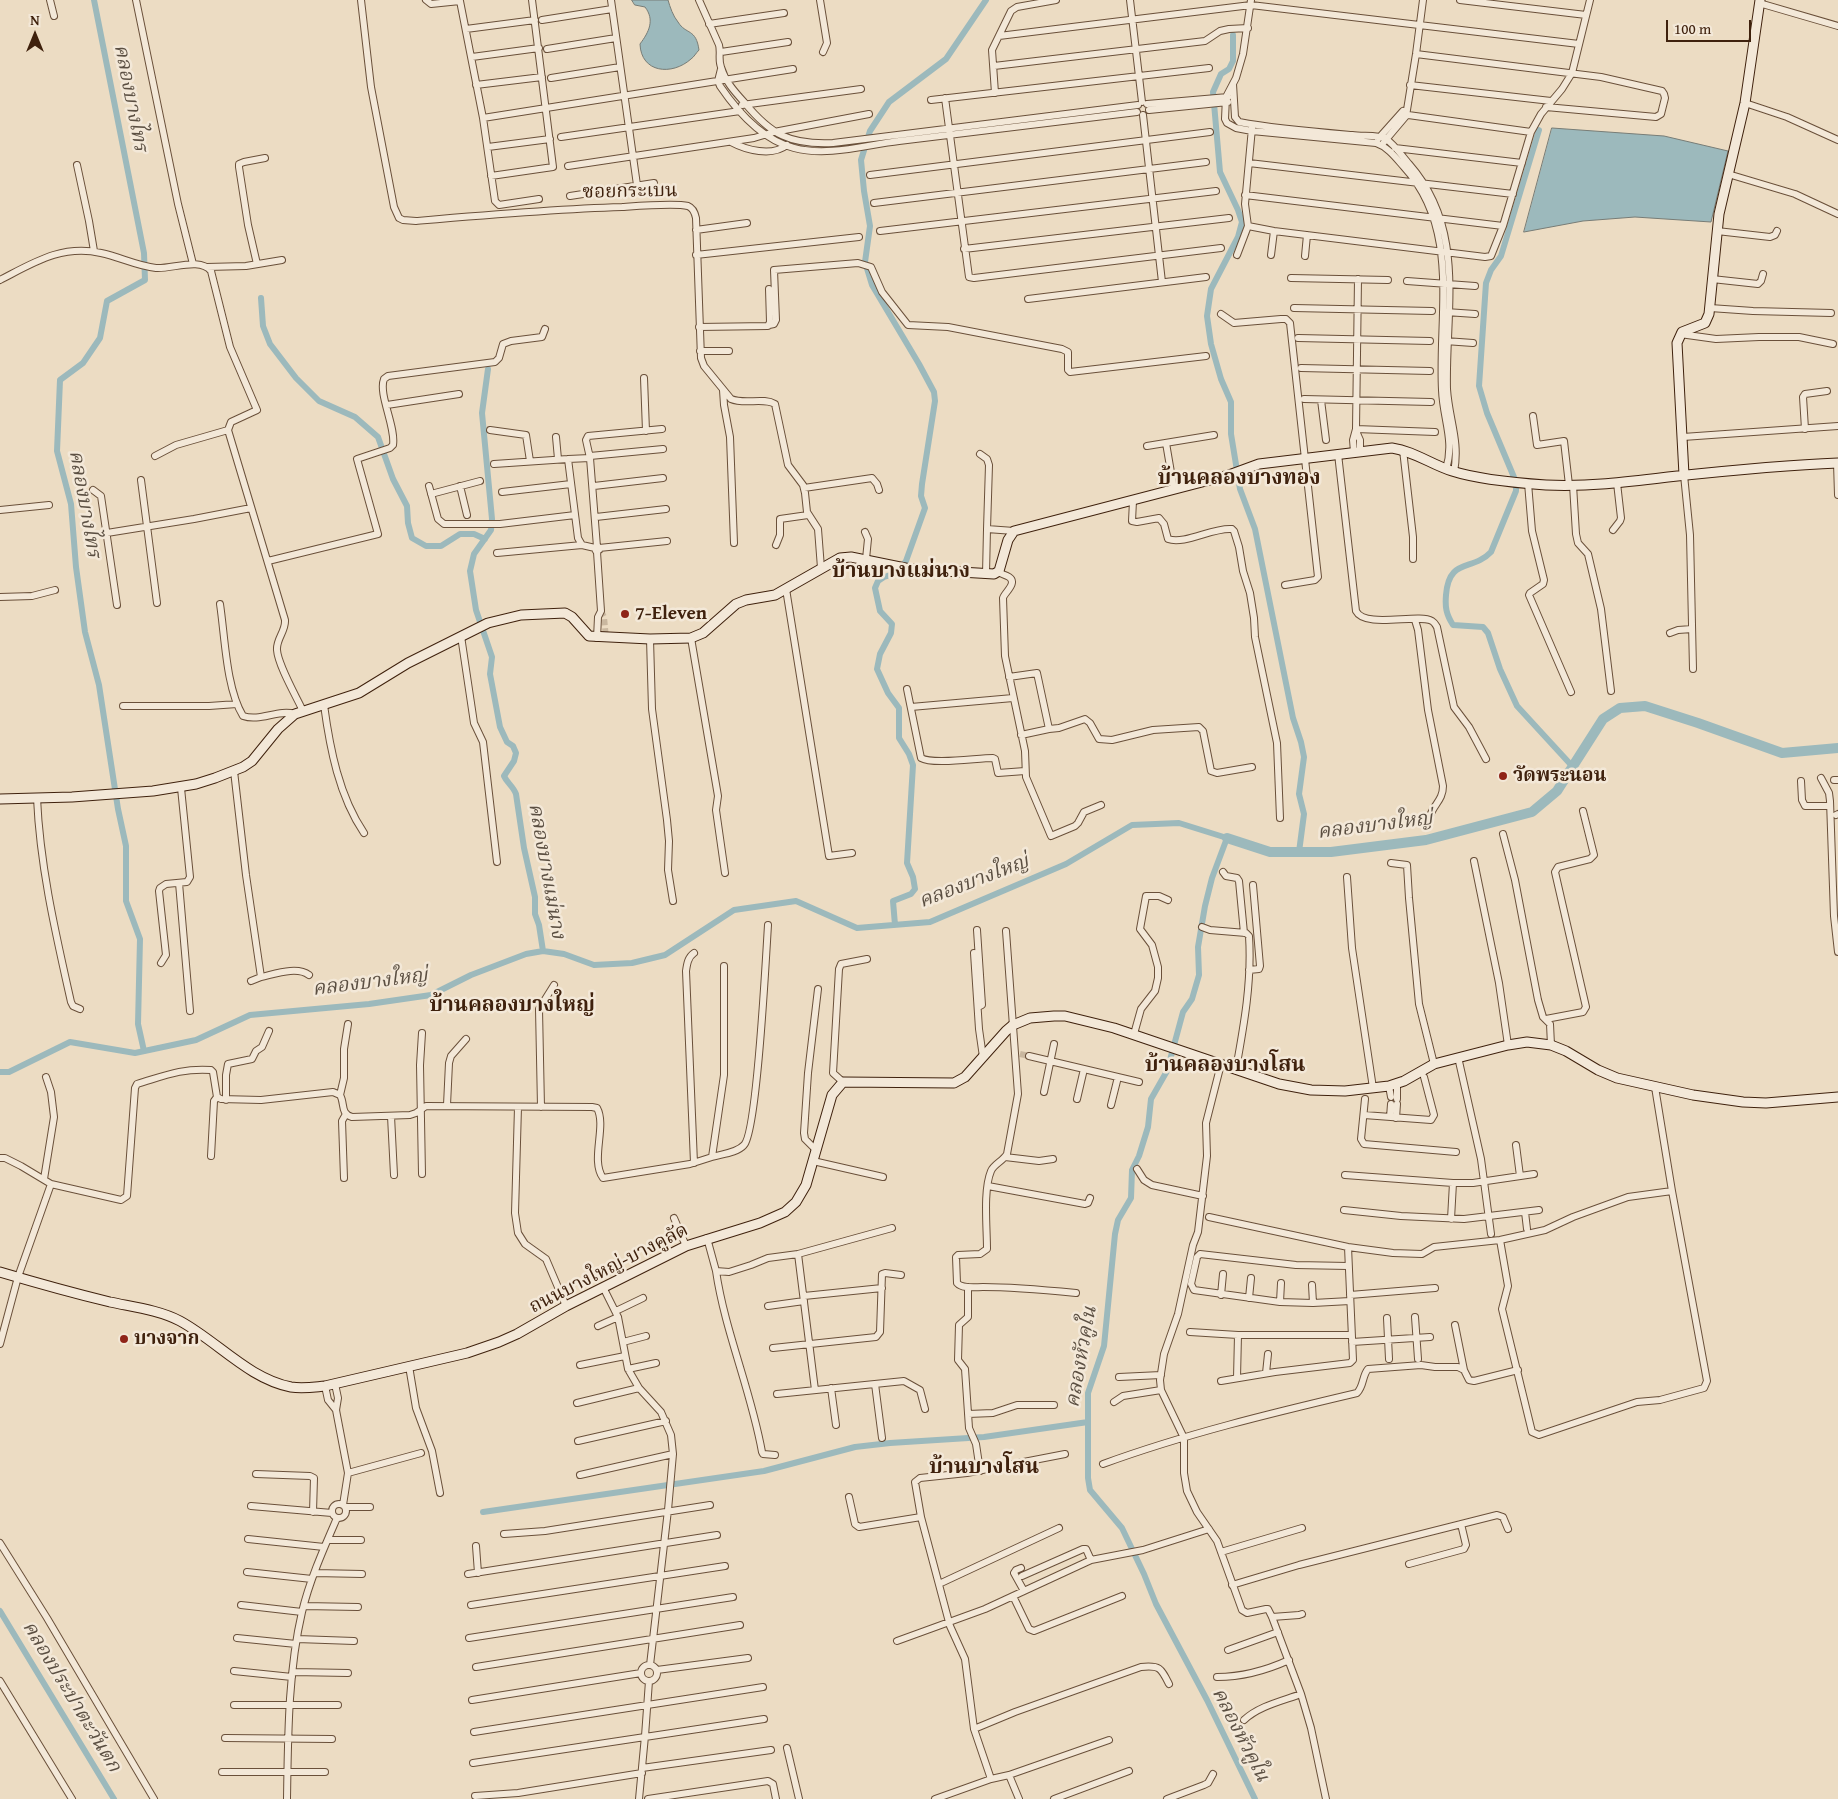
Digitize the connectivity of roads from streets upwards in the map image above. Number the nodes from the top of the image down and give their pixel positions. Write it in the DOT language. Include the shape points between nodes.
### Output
graph roads {
  1 [pos="50,0"];
  2 [pos="136,0"];
  3 [pos="361,0"];
  4 [pos="426,0"];
  5 [pos="464,0"];
  6 [pos="532,0"];
  7 [pos="611,0"];
  8 [pos="699,0"];
  9 [pos="820,0"];
  10 [pos="1056,0"];
  11 [pos="1130,0"];
  12 [pos="1422,0"];
  13 [pos="1460,0"];
  14 [pos="1590,0"];
  15 [pos="460,1"];
  16 [pos="1759,1"];
  17 [pos="1251,3"];
  18 [pos="612,9"];
  19 [pos="784,13"];
  20 [pos="1586,15"];
  21 [pos="54,16"];
  22 [pos="539,20"];
  23 [pos="1133,20"];
  24 [pos="709,24"];
  25 [pos="1420,25"];
  26 [pos="1838,26"];
  27 [pos="1248,28"];
  28 [pos="466,29"];
  29 [pos="999,36"];
  30 [pos="616,38"];
  31 [pos="788,42"];
  32 [pos="1579,44"];
  33 [pos="538,48"];
  34 [pos="547,48"];
  35 [pos="1136,49"];
  36 [pos="721,52"];
  37 [pos="822,52"];
  38 [pos="1416,54"];
  39 [pos="472,57"];
  40 [pos="994,66"];
  41 [pos="620,67"];
  42 [pos="1209,68"];
  43 [pos="721,69"];
  44 [pos="793,70"];
  45 [pos="1572,73"];
  46 [pos="542,77"];
  47 [pos="1139,77"];
  48 [pos="551,78"];
  49 [pos="726,80"];
  50 [pos="718,81"];
  51 [pos="1233,84"];
  52 [pos="476,85"];
  53 [pos="1410,85"];
  54 [pos="861,89"];
  55 [pos="995,93"];
  56 [pos="624,96"];
  57 [pos="945,98"];
  58 [pos="1234,99"];
  59 [pos="931,100"];
  60 [pos="1226,100"];
  61 [pos="1551,101"];
  62 [pos="1745,103"];
  63 [pos="745,104"];
  64 [pos="1144,105"];
  65 [pos="1546,107"];
  66 [pos="546,108"];
  67 [pos="738,108"];
  68 [pos="870,114"];
  69 [pos="1140,114"];
  70 [pos="1403,115"];
  71 [pos="483,118"];
  72 [pos="1044,120"];
  73 [pos="629,127"];
  74 [pos="1252,127"];
  75 [pos="949,131"];
  76 [pos="774,132"];
  77 [pos="1210,132"];
  78 [pos="1531,132"];
  79 [pos="766,135"];
  80 [pos="561,137"];
  81 [pos="550,139"];
  82 [pos="1146,140"];
  83 [pos="1838,140"];
  84 [pos="1381,141"];
  85 [pos="731,142"];
  86 [pos="787,145"];
  87 [pos="488,147"];
  88 [pos="834,147"];
  89 [pos="1395,148"];
  90 [pos="633,157"];
  91 [pos="265,158"];
  92 [pos="1206,162"];
  93 [pos="953,163"];
  94 [pos="1249,163"];
  95 [pos="1522,163"];
  96 [pos="77,165"];
  97 [pos="568,166"];
  98 [pos="1149,169"];
  99 [pos="870,174"];
  100 [pos="1728,174"];
  101 [pos="491,176"];
  102 [pos="654,183"];
  103 [pos="1417,183"];
  104 [pos="1425,184"];
  105 [pos="637,185"];
  106 [pos="1216,191"];
  107 [pos="957,193"];
  108 [pos="1513,194"];
  109 [pos="1245,195"];
  110 [pos="570,196"];
  111 [pos="540,199"];
  112 [pos="1153,199"];
  113 [pos="874,203"];
  114 [pos="1838,214"];
  115 [pos="1229,218"];
  116 [pos="1438,218"];
  117 [pos="961,222"];
  118 [pos="747,223"];
  119 [pos="1248,226"];
  120 [pos="1503,226"];
  121 [pos="1156,227"];
  122 [pos="696,230"];
  123 [pos="1776,230"];
  124 [pos="1274,231"];
  125 [pos="1717,231"];
  126 [pos="880,232"];
  127 [pos="1307,235"];
  128 [pos="859,237"];
  129 [pos="1221,248"];
  130 [pos="964,249"];
  131 [pos="94,251"];
  132 [pos="1444,251"];
  133 [pos="1159,254"];
  134 [pos="696,255"];
  135 [pos="1237,255"];
  136 [pos="1271,255"];
  137 [pos="1305,256"];
  138 [pos="282,260"];
  139 [pos="193,264"];
  140 [pos="256,264"];
  141 [pos="207,267"];
  142 [pos="1763,274"];
  143 [pos="1206,277"];
  144 [pos="1291,278"];
  145 [pos="1712,279"];
  146 [pos="0,280"];
  147 [pos="1358,280"];
  148 [pos="1388,280"];
  149 [pos="1408,281"];
  150 [pos="1162,282"];
  151 [pos="1447,284"];
  152 [pos="1475,286"];
  153 [pos="769,289"];
  154 [pos="1028,299"];
  155 [pos="1294,308"];
  156 [pos="1710,308"];
  157 [pos="1358,309"];
  158 [pos="1432,311"];
  159 [pos="1446,312"];
  160 [pos="1831,313"];
  161 [pos="1221,314"];
  162 [pos="1475,314"];
  163 [pos="769,325"];
  164 [pos="699,328"];
  165 [pos="545,329"];
  166 [pos="1680,334"];
  167 [pos="1298,338"];
  168 [pos="1357,339"];
  169 [pos="1430,340"];
  170 [pos="1445,341"];
  171 [pos="1473,343"];
  172 [pos="1833,344"];
  173 [pos="700,351"];
  174 [pos="729,351"];
  175 [pos="1206,356"];
  176 [pos="1301,368"];
  177 [pos="1356,369"];
  178 [pos="1430,371"];
  179 [pos="644,378"];
  180 [pos="723,390"];
  181 [pos="1827,391"];
  182 [pos="459,394"];
  183 [pos="1304,399"];
  184 [pos="1321,400"];
  185 [pos="1356,400"];
  186 [pos="1431,402"];
  187 [pos="387,405"];
  188 [pos="1533,416"];
  189 [pos="1838,426"];
  190 [pos="662,428"];
  191 [pos="1805,429"];
  192 [pos="228,430"];
  193 [pos="490,430"];
  194 [pos="1356,430"];
  195 [pos="646,431"];
  196 [pos="1435,432"];
  197 [pos="1214,435"];
  198 [pos="1683,436"];
  199 [pos="556,437"];
  200 [pos="1326,440"];
  201 [pos="1166,443"];
  202 [pos="1147,446"];
  203 [pos="663,449"];
  204 [pos="1403,450"];
  205 [pos="1357,452"];
  206 [pos="980,454"];
  207 [pos="1338,454"];
  208 [pos="155,456"];
  209 [pos="590,457"];
  210 [pos="1305,458"];
  211 [pos="558,459"];
  212 [pos="568,459"];
  213 [pos="530,461"];
  214 [pos="1838,463"];
  215 [pos="494,464"];
  216 [pos="1450,470"];
  217 [pos="1684,476"];
  218 [pos="663,478"];
  219 [pos="141,480"];
  220 [pos="480,481"];
  221 [pos="1526,483"];
  222 [pos="1617,483"];
  223 [pos="571,484"];
  224 [pos="1571,485"];
  225 [pos="429,486"];
  226 [pos="460,486"];
  227 [pos="594,486"];
  228 [pos="804,488"];
  229 [pos="93,490"];
  230 [pos="879,490"];
  231 [pos="1174,490"];
  232 [pos="502,492"];
  233 [pos="431,494"];
  234 [pos="1838,494"];
  235 [pos="1133,501"];
  236 [pos="49,505"];
  237 [pos="252,508"];
  238 [pos="0,510"];
  239 [pos="666,510"];
  240 [pos="468,514"];
  241 [pos="808,514"];
  242 [pos="575,515"];
  243 [pos="596,517"];
  244 [pos="148,527"];
  245 [pos="987,529"];
  246 [pos="1614,530"];
  247 [pos="1014,531"];
  248 [pos="865,532"];
  249 [pos="107,534"];
  250 [pos="667,541"];
  251 [pos="734,543"];
  252 [pos="582,545"];
  253 [pos="776,545"];
  254 [pos="597,549"];
  255 [pos="497,553"];
  256 [pos="866,559"];
  257 [pos="1413,559"];
  258 [pos="268,561"];
  259 [pos="820,568"];
  260 [pos="998,572"];
  261 [pos="986,574"];
  262 [pos="1285,585"];
  263 [pos="786,589"];
  264 [pos="56,590"];
  265 [pos="0,598"];
  266 [pos="157,603"];
  267 [pos="220,604"];
  268 [pos="117,605"];
  269 [pos="1415,620"];
  270 [pos="1692,629"];
  271 [pos="1670,634"];
  272 [pos="461,636"];
  273 [pos="597,638"];
  274 [pos="690,638"];
  275 [pos="650,640"];
  276 [pos="1693,669"];
  277 [pos="1009,677"];
  278 [pos="907,689"];
  279 [pos="1611,691"];
  280 [pos="1571,692"];
  281 [pos="1013,698"];
  282 [pos="237,704"];
  283 [pos="324,705"];
  284 [pos="123,706"];
  285 [pos="910,707"];
  286 [pos="299,713"];
  287 [pos="1049,729"];
  288 [pos="1021,735"];
  289 [pos="1486,759"];
  290 [pos="1252,768"];
  291 [pos="234,771"];
  292 [pos="1026,771"];
  293 [pos="1821,778"];
  294 [pos="1801,781"];
  295 [pos="181,788"];
  296 [pos="37,798"];
  297 [pos="0,799"];
  298 [pos="1101,805"];
  299 [pos="1830,806"];
  300 [pos="1582,811"];
  301 [pos="1430,816"];
  302 [pos="1280,818"];
  303 [pos="364,833"];
  304 [pos="1503,834"];
  305 [pos="852,853"];
  306 [pos="1474,861"];
  307 [pos="497,862"];
  308 [pos="1391,863"];
  309 [pos="1223,872"];
  310 [pos="726,873"];
  311 [pos="1347,877"];
  312 [pos="179,884"];
  313 [pos="1253,885"];
  314 [pos="1168,900"];
  315 [pos="673,901"];
  316 [pos="768,925"];
  317 [pos="1202,927"];
  318 [pos="977,930"];
  319 [pos="1006,931"];
  320 [pos="1244,933"];
  321 [pos="1838,952"];
  322 [pos="694,953"];
  323 [pos="974,953"];
  324 [pos="867,959"];
  325 [pos="161,963"];
  326 [pos="724,966"];
  327 [pos="1249,970"];
  328 [pos="310,975"];
  329 [pos="261,978"];
  330 [pos="251,980"];
  331 [pos="554,985"];
  332 [pos="818,989"];
  333 [pos="978,1007"];
  334 [pos="80,1009"];
  335 [pos="190,1012"];
  336 [pos="1546,1019"];
  337 [pos="348,1024"];
  338 [pos="1013,1025"];
  339 [pos="269,1031"];
  340 [pos="422,1033"];
  341 [pos="1134,1034"];
  342 [pos="466,1039"];
  343 [pos="1054,1044"];
  344 [pos="1508,1045"];
  345 [pos="1551,1045"];
  346 [pos="1029,1056"];
  347 [pos="983,1057"];
  348 [pos="1458,1057"];
  349 [pos="1050,1061"];
  350 [pos="1221,1064"];
  351 [pos="1434,1064"];
  352 [pos="1084,1069"];
  353 [pos="1236,1069"];
  354 [pos="46,1077"];
  355 [pos="1118,1077"];
  356 [pos="1424,1077"];
  357 [pos="843,1082"];
  358 [pos="1139,1082"];
  359 [pos="1393,1085"];
  360 [pos="1656,1086"];
  361 [pos="1373,1088"];
  362 [pos="1044,1092"];
  363 [pos="340,1095"];
  364 [pos="217,1097"];
  365 [pos="1838,1098"];
  366 [pos="1077,1099"];
  367 [pos="1365,1099"];
  368 [pos="226,1100"];
  369 [pos="447,1105"];
  370 [pos="1111,1105"];
  371 [pos="518,1106"];
  372 [pos="541,1107"];
  373 [pos="422,1108"];
  374 [pos="346,1114"];
  375 [pos="1364,1115"];
  376 [pos="391,1116"];
  377 [pos="1393,1117"];
  378 [pos="1516,1144"];
  379 [pos="816,1150"];
  380 [pos="1456,1152"];
  381 [pos="211,1156"];
  382 [pos="712,1157"];
  383 [pos="1005,1157"];
  384 [pos="0,1158"];
  385 [pos="1053,1159"];
  386 [pos="814,1161"];
  387 [pos="694,1163"];
  388 [pos="1138,1169"];
  389 [pos="422,1174"];
  390 [pos="1534,1174"];
  391 [pos="394,1175"];
  392 [pos="1345,1175"];
  393 [pos="1520,1176"];
  394 [pos="883,1177"];
  395 [pos="344,1178"];
  396 [pos="44,1179"];
  397 [pos="1484,1180"];
  398 [pos="1452,1183"];
  399 [pos="51,1184"];
  400 [pos="988,1186"];
  401 [pos="1672,1191"];
  402 [pos="1202,1196"];
  403 [pos="1090,1198"];
  404 [pos="1344,1210"];
  405 [pos="1539,1210"];
  406 [pos="1525,1212"];
  407 [pos="1489,1216"];
  408 [pos="1209,1217"];
  409 [pos="674,1218"];
  410 [pos="1451,1219"];
  411 [pos="892,1228"];
  412 [pos="1527,1229"];
  413 [pos="1491,1234"];
  414 [pos="707,1238"];
  415 [pos="1500,1240"];
  416 [pos="686,1246"];
  417 [pos="1348,1247"];
  418 [pos="798,1254"];
  419 [pos="1348,1266"];
  420 [pos="716,1271"];
  421 [pos="0,1272"];
  422 [pos="1223,1274"];
  423 [pos="901,1275"];
  424 [pos="18,1277"];
  425 [pos="1250,1278"];
  426 [pos="1281,1283"];
  427 [pos="1312,1285"];
  428 [pos="968,1286"];
  429 [pos="604,1287"];
  430 [pos="882,1288"];
  431 [pos="1435,1288"];
  432 [pos="1076,1293"];
  433 [pos="1221,1294"];
  434 [pos="643,1298"];
  435 [pos="1249,1298"];
  436 [pos="1350,1298"];
  437 [pos="804,1299"];
  438 [pos="1280,1302"];
  439 [pos="1313,1304"];
  440 [pos="566,1306"];
  441 [pos="768,1306"];
  442 [pos="617,1314"];
  443 [pos="1415,1317"];
  444 [pos="1387,1318"];
  445 [pos="1455,1325"];
  446 [pos="598,1326"];
  447 [pos="1190,1332"];
  448 [pos="1238,1335"];
  449 [pos="646,1336"];
  450 [pos="1430,1337"];
  451 [pos="1351,1338"];
  452 [pos="1416,1338"];
  453 [pos="1388,1339"];
  454 [pos="623,1342"];
  455 [pos="0,1344"];
  456 [pos="809,1345"];
  457 [pos="773,1348"];
  458 [pos="1268,1354"];
  459 [pos="625,1356"];
  460 [pos="1389,1359"];
  461 [pos="1418,1359"];
  462 [pos="656,1363"];
  463 [pos="580,1365"];
  464 [pos="409,1366"];
  465 [pos="628,1369"];
  466 [pos="1464,1370"];
  467 [pos="1518,1370"];
  468 [pos="1266,1373"];
  469 [pos="1161,1375"];
  470 [pos="1119,1377"];
  471 [pos="1237,1378"];
  472 [pos="1221,1381"];
  473 [pos="875,1384"];
  474 [pos="330,1385"];
  475 [pos="639,1388"];
  476 [pos="831,1388"];
  477 [pos="815,1390"];
  478 [pos="1161,1390"];
  479 [pos="777,1394"];
  480 [pos="1114,1402"];
  481 [pos="577,1404"];
  482 [pos="1054,1405"];
  483 [pos="925,1409"];
  484 [pos="336,1410"];
  485 [pos="968,1414"];
  486 [pos="666,1421"];
  487 [pos="836,1425"];
  488 [pos="882,1438"];
  489 [pos="1184,1438"];
  490 [pos="578,1441"];
  491 [pos="421,1453"];
  492 [pos="673,1454"];
  493 [pos="1065,1454"];
  494 [pos="775,1455"];
  495 [pos="1103,1464"];
  496 [pos="980,1471"];
  497 [pos="348,1473"];
  498 [pos="256,1474"];
  499 [pos="580,1475"];
  500 [pos="440,1493"];
  501 [pos="849,1497"];
  502 [pos="710,1505"];
  503 [pos="251,1506"];
  504 [pos="344,1506"];
  505 [pos="370,1507"];
  506 [pos="668,1510"];
  507 [pos="313,1512"];
  508 [pos="334,1516"];
  509 [pos="921,1517"];
  510 [pos="1462,1524"];
  511 [pos="1059,1528"];
  512 [pos="1302,1528"];
  513 [pos="1508,1528"];
  514 [pos="1209,1529"];
  515 [pos="504,1534"];
  516 [pos="718,1535"];
  517 [pos="248,1540"];
  518 [pos="328,1540"];
  519 [pos="361,1540"];
  520 [pos="0,1543"];
  521 [pos="664,1543"];
  522 [pos="476,1546"];
  523 [pos="324,1547"];
  524 [pos="1221,1552"];
  525 [pos="1091,1560"];
  526 [pos="1409,1564"];
  527 [pos="725,1566"];
  528 [pos="1021,1568"];
  529 [pos="247,1572"];
  530 [pos="478,1573"];
  531 [pos="362,1574"];
  532 [pos="468,1574"];
  533 [pos="313,1576"];
  534 [pos="659,1576"];
  535 [pos="1022,1576"];
  536 [pos="939,1584"];
  537 [pos="1232,1584"];
  538 [pos="1024,1591"];
  539 [pos="1013,1596"];
  540 [pos="1122,1596"];
  541 [pos="733,1597"];
  542 [pos="241,1605"];
  543 [pos="471,1605"];
  544 [pos="358,1607"];
  545 [pos="656,1608"];
  546 [pos="303,1609"];
  547 [pos="1302,1614"];
  548 [pos="1272,1616"];
  549 [pos="950,1622"];
  550 [pos="740,1625"];
  551 [pos="1278,1632"];
  552 [pos="237,1638"];
  553 [pos="470,1638"];
  554 [pos="653,1640"];
  555 [pos="297,1641"];
  556 [pos="354,1641"];
  557 [pos="897,1641"];
  558 [pos="1228,1650"];
  559 [pos="748,1658"];
  560 [pos="1289,1660"];
  561 [pos="650,1665"];
  562 [pos="476,1667"];
  563 [pos="657,1670"];
  564 [pos="234,1671"];
  565 [pos="348,1673"];
  566 [pos="641,1673"];
  567 [pos="292,1674"];
  568 [pos="1216,1678"];
  569 [pos="0,1681"];
  570 [pos="649,1681"];
  571 [pos="1169,1684"];
  572 [pos="763,1687"];
  573 [pos="1301,1694"];
  574 [pos="472,1700"];
  575 [pos="234,1705"];
  576 [pos="338,1705"];
  577 [pos="648,1705"];
  578 [pos="290,1706"];
  579 [pos="764,1719"];
  580 [pos="1244,1720"];
  581 [pos="974,1729"];
  582 [pos="474,1732"];
  583 [pos="646,1736"];
  584 [pos="224,1738"];
  585 [pos="289,1739"];
  586 [pos="332,1739"];
  587 [pos="1109,1740"];
  588 [pos="787,1748"];
  589 [pos="770,1750"];
  590 [pos="473,1763"];
  591 [pos="642,1770"];
  592 [pos="288,1771"];
  593 [pos="1129,1771"];
  594 [pos="222,1772"];
  595 [pos="325,1772"];
  596 [pos="1213,1774"];
  597 [pos="1009,1775"];
  598 [pos="991,1779"];
  599 [pos="475,1796"];
  600 [pos="72,1799"];
  601 [pos="154,1799"];
  602 [pos="287,1799"];
  603 [pos="638,1799"];
  604 [pos="648,1799"];
  605 [pos="776,1799"];
  606 [pos="799,1799"];
  607 [pos="935,1799"];
  608 [pos="1019,1799"];
  609 [pos="1054,1799"];
  610 [pos="1167,1799"];
  611 [pos="1326,1799"];
  1 -- 21 [label="street"];
  2 -- 139 [label="street"];
  3 -- 122 [label="street, ซอยกระเบน" via="382,151 399,218 416,221 558,209 689,206 694,211"];
  4 -- 15 [label="street" via="431,4"];
  5 -- 15 [label="street"];
  6 -- 22 [label="street"];
  7 -- 18 [label="street"];
  8 -- 24 [label="street"];
  9 -- 37 [label="street" via="827,43"];
  10 -- 29 [label="street" via="1011,11"];
  11 -- 23 [label="street"];
  12 -- 25 [label="street"];
  13 -- 20 [label="street"];
  14 -- 20 [label="street"];
  15 -- 28 [label="street"];
  16 -- 26 [label="street"];
  16 -- 62 [label="street"];
  17 -- 23 [label="street"];
  17 -- 25 [label="street"];
  17 -- 27 [label="street"];
  18 -- 22 [label="street"];
  18 -- 30 [label="street"];
  19 -- 24 [label="street"];
  20 -- 32 [label="street"];
  22 -- 28 [label="street"];
  22 -- 33 [label="street"];
  23 -- 29 [label="street"];
  23 -- 35 [label="street"];
  24 -- 36 [label="street"];
  25 -- 32 [label="street"];
  25 -- 38 [label="street"];
  27 -- 35 [label="street" via="1220,31 1205,41"];
  27 -- 51 [label="street"];
  28 -- 39 [label="street"];
  29 -- 40 [label="street" via="992,50"];
  30 -- 34 [label="street"];
  30 -- 41 [label="street"];
  31 -- 36 [label="street"];
  32 -- 45 [label="street"];
  33 -- 39 [label="street"];
  33 -- 46 [label="street"];
  35 -- 40 [label="street"];
  35 -- 47 [label="street"];
  36 -- 43 [label="street"];
  38 -- 45 [label="street"];
  38 -- 53 [label="street"];
  39 -- 52 [label="street"];
  40 -- 55 [label="street"];
  41 -- 48 [label="street"];
  41 -- 56 [label="street"];
  42 -- 47 [label="street"];
  43 -- 49 [label="street"];
  43 -- 50 [label="street"];
  44 -- 49 [label="street"];
  45 -- 61 [label="street"];
  45 -- 65 [label="street" via="1662,92 1665,98 1660,114 1656,117"];
  46 -- 52 [label="street"];
  46 -- 66 [label="street"];
  47 -- 55 [label="street"];
  47 -- 64 [label="street"];
  49 -- 50 [label="street"];
  49 -- 63 [label="street"];
  50 -- 56 [label="street"];
  50 -- 67 [label="street"];
  51 -- 58 [label="street"];
  51 -- 60 [label="street"];
  52 -- 71 [label="street"];
  53 -- 61 [label="street"];
  53 -- 70 [label="street"];
  54 -- 63 [label="street"];
  55 -- 57 [label="street"];
  56 -- 66 [label="street"];
  56 -- 73 [label="street"];
  57 -- 59 [label="street"];
  57 -- 75 [label="street"];
  58 -- 60 [label="street"];
  58 -- 74 [label="street" via="1236,120"];
  60 -- 64 [label="street"];
  60 -- 74 [label="street" via="1227,123 1236,128"];
  61 -- 65 [label="street"];
  62 -- 83 [label="street" via="1787,117"];
  62 -- 100 [label="street"];
  63 -- 67 [label="street"];
  63 -- 76 [label="street"];
  64 -- 69 [label="street"];
  64 -- 69 [label="street" via="1147,114"];
  64 -- 72 [label="street"];
  65 -- 78 [label="street"];
  66 -- 71 [label="street"];
  66 -- 81 [label="street"];
  67 -- 73 [label="street"];
  67 -- 79 [label="street"];
  68 -- 76 [label="street"];
  69 -- 72 [label="street"];
  69 -- 82 [label="street"];
  70 -- 78 [label="street"];
  70 -- 84 [label="street"];
  71 -- 87 [label="street"];
  72 -- 75 [label="street"];
  73 -- 80 [label="street"];
  73 -- 90 [label="street"];
  74 -- 84 [label="street"];
  74 -- 94 [label="street"];
  75 -- 88 [label="street"];
  75 -- 93 [label="street"];
  76 -- 79 [label="street"];
  76 -- 88 [label="street" via="801,142"];
  77 -- 82 [label="street"];
  78 -- 95 [label="street"];
  79 -- 85 [label="street"];
  79 -- 86 [label="street"];
  81 -- 87 [label="street"];
  81 -- 101 [label="street" via="553,167"];
  82 -- 93 [label="street"];
  82 -- 98 [label="street"];
  84 -- 89 [label="street"];
  84 -- 103 [label="street"];
  85 -- 86 [label="street" via="750,150 780,150"];
  85 -- 90 [label="street"];
  86 -- 88 [label="street" via="815,151"];
  87 -- 101 [label="street"];
  89 -- 95 [label="street"];
  89 -- 104 [label="street"];
  90 -- 97 [label="street"];
  90 -- 105 [label="street"];
  91 -- 140 [label="street" via="239,164"];
  92 -- 98 [label="street"];
  93 -- 99 [label="street"];
  93 -- 107 [label="street"];
  94 -- 103 [label="street"];
  94 -- 109 [label="street"];
  95 -- 108 [label="street"];
  96 -- 131 [label="street"];
  98 -- 107 [label="street"];
  98 -- 112 [label="street"];
  100 -- 114 [label="street" via="1795,194"];
  100 -- 125 [label="street"];
  101 -- 111 [label="street" via="496,204"];
  102 -- 105 [label="street"];
  103 -- 104 [label="street"];
  103 -- 116 [label="street"];
  104 -- 108 [label="street"];
  104 -- 116 [label="street"];
  105 -- 110 [label="street"];
  106 -- 112 [label="street"];
  107 -- 113 [label="street"];
  107 -- 117 [label="street"];
  108 -- 120 [label="street"];
  109 -- 116 [label="street"];
  109 -- 119 [label="street"];
  112 -- 117 [label="street"];
  112 -- 121 [label="street"];
  115 -- 121 [label="street"];
  116 -- 120 [label="street"];
  116 -- 132 [label="street"];
  117 -- 126 [label="street"];
  117 -- 130 [label="street"];
  118 -- 122 [label="street"];
  119 -- 124 [label="street"];
  119 -- 135 [label="street"];
  120 -- 132 [label="street" via="1489,257"];
  121 -- 130 [label="street"];
  121 -- 133 [label="street"];
  122 -- 134 [label="street, ซอยกระเบน"];
  123 -- 125 [label="street" via="1770,237"];
  124 -- 127 [label="street"];
  124 -- 136 [label="street"];
  125 -- 145 [label="street"];
  127 -- 132 [label="street"];
  127 -- 137 [label="street"];
  128 -- 134 [label="street"];
  129 -- 133 [label="street"];
  130 -- 133 [label="street" via="968,277 974,278"];
  131 -- 139 [label="street" via="157,268"];
  131 -- 146 [label="street" via="83,250 44,258"];
  132 -- 151 [label="street"];
  133 -- 150 [label="street"];
  134 -- 164 [label="street, ซอยกระเบน"];
  138 -- 140 [label="street"];
  139 -- 141 [label="street"];
  140 -- 141 [label="street"];
  141 -- 192 [label="street" via="213,278 230,347 257,410 231,422"];
  142 -- 145 [label="street" via="1758,284"];
  143 -- 150 [label="street"];
  144 -- 147 [label="street"];
  145 -- 156 [label="street"];
  147 -- 148 [label="street"];
  147 -- 157 [label="street"];
  149 -- 151 [label="street"];
  150 -- 154 [label="street"];
  151 -- 152 [label="street"];
  151 -- 159 [label="street"];
  153 -- 163 [label="street"];
  155 -- 157 [label="street"];
  156 -- 160 [label="street"];
  156 -- 166 [label="street" via="1705,323"];
  157 -- 158 [label="street"];
  157 -- 168 [label="street"];
  159 -- 162 [label="street"];
  159 -- 170 [label="street"];
  161 -- 210 [label="street" via="1234,323 1288,321"];
  163 -- 164 [label="street"];
  163 -- 175 [label="street" via="776,320 774,270 858,263 873,270 882,292 908,326 948,327 1062,349 1068,352 1070,372"];
  164 -- 173 [label="street, ซอยกระเบน"];
  165 -- 187 [label="street" via="542,337 503,344 495,362 388,376 383,387"];
  166 -- 172 [label="street" via="1716,339 1799,338"];
  166 -- 198 [label="street" via="1677,361"];
  167 -- 168 [label="street"];
  168 -- 169 [label="street"];
  168 -- 177 [label="street"];
  170 -- 171 [label="street"];
  170 -- 216 [label="street" via="1442,390 1450,431"];
  173 -- 174 [label="street"];
  173 -- 180 [label="street, ซอยกระเบน" via="704,366"];
  176 -- 177 [label="street"];
  177 -- 178 [label="street"];
  177 -- 185 [label="street"];
  179 -- 195 [label="street"];
  180 -- 228 [label="street, ซอยกระเบน" via="737,401 776,404 786,461"];
  180 -- 251 [label="street" via="730,437"];
  181 -- 191 [label="street" via="1803,397"];
  182 -- 187 [label="street"];
  183 -- 184 [label="street"];
  184 -- 185 [label="street"];
  184 -- 200 [label="street"];
  185 -- 186 [label="street"];
  185 -- 194 [label="street"];
  187 -- 258 [label="street" via="393,446 357,459 378,534"];
  188 -- 224 [label="street" via="1537,445 1564,441"];
  189 -- 191 [label="street"];
  190 -- 195 [label="street"];
  191 -- 198 [label="street"];
  192 -- 208 [label="street" via="176,445"];
  192 -- 237 [label="street"];
  193 -- 213 [label="street" via="526,435"];
  194 -- 196 [label="street"];
  194 -- 205 [label="street" via="1353,440"];
  195 -- 209 [label="street" via="588,436"];
  197 -- 201 [label="street"];
  198 -- 217 [label="street"];
  199 -- 211 [label="street"];
  201 -- 202 [label="street"];
  201 -- 231 [label="street"];
  203 -- 209 [label="street"];
  204 -- 205 [label="street"];
  204 -- 216 [label="street"];
  204 -- 257 [label="street"];
  205 -- 207 [label="street"];
  206 -- 245 [label="street" via="989,465"];
  207 -- 210 [label="street"];
  207 -- 269 [label="street" via="1356,612 1361,617"];
  209 -- 212 [label="street"];
  209 -- 227 [label="street"];
  210 -- 231 [label="street" via="1259,464"];
  210 -- 262 [label="street" via="1318,578"];
  211 -- 212 [label="street"];
  211 -- 213 [label="street"];
  212 -- 223 [label="street"];
  213 -- 215 [label="street"];
  214 -- 217 [label="street"];
  214 -- 234 [label="street"];
  216 -- 221 [label="street"];
  217 -- 222 [label="street"];
  217 -- 270 [label="street" via="1690,535"];
  218 -- 227 [label="street"];
  219 -- 244 [label="street"];
  220 -- 226 [label="street"];
  221 -- 224 [label="street"];
  221 -- 280 [label="street" via="1532,532 1544,580 1529,595"];
  222 -- 224 [label="street"];
  222 -- 246 [label="street" via="1621,518"];
  223 -- 232 [label="street"];
  223 -- 242 [label="street"];
  224 -- 279 [label="street" via="1578,543 1588,554 1601,609"];
  225 -- 233 [label="street"];
  226 -- 233 [label="street"];
  226 -- 240 [label="street"];
  227 -- 243 [label="street"];
  228 -- 230 [label="street" via="872,478"];
  228 -- 241 [label="street, ซอยกระเบน"];
  229 -- 249 [label="street" via="101,496"];
  231 -- 235 [label="street"];
  233 -- 242 [label="street" via="440,522 444,524 500,524"];
  235 -- 247 [label="street"];
  235 -- 302 [label="street" via="1132,522 1159,518 1171,540 1223,529 1232,530 1235,534 1250,593 1255,637 1278,743"];
  236 -- 238 [label="street"];
  237 -- 244 [label="street"];
  237 -- 258 [label="street"];
  239 -- 243 [label="street"];
  241 -- 253 [label="street" via="780,519"];
  241 -- 259 [label="street, ซอยกระเบน" via="819,533"];
  242 -- 252 [label="street"];
  243 -- 254 [label="street"];
  244 -- 249 [label="street"];
  244 -- 266 [label="street"];
  245 -- 247 [label="street"];
  245 -- 261 [label="street"];
  247 -- 260 [label="street"];
  248 -- 256 [label="street" via="868,538"];
  249 -- 268 [label="street"];
  250 -- 254 [label="street"];
  252 -- 254 [label="street"];
  252 -- 255 [label="street"];
  254 -- 273 [label="street" via="601,611"];
  256 -- 259 [label="street" via="846,557"];
  256 -- 261 [label="street" via="910,569"];
  258 -- 286 [label="street" via="285,620 277,653"];
  259 -- 263 [label="street"];
  260 -- 261 [label="street"];
  260 -- 277 [label="street" via="1012,581 1003,598 1003,641"];
  263 -- 274 [label="street" via="769,597 736,604 703,633"];
  263 -- 305 [label="street" via="829,856"];
  264 -- 265 [label="street" via="32,596"];
  267 -- 282 [label="street" via="230,680"];
  269 -- 289 [label="street" via="1431,620 1437,627 1454,707"];
  269 -- 301 [label="street" via="1443,786 1441,799 1434,805"];
  270 -- 271 [label="street"];
  270 -- 276 [label="street"];
  272 -- 273 [label="street" via="488,623 521,615 565,613 586,634"];
  272 -- 283 [label="street" via="359,693"];
  272 -- 307 [label="street" via="474,723 484,742"];
  273 -- 275 [label="street"];
  274 -- 275 [label="street"];
  274 -- 310 [label="street" via="718,796 716,810"];
  275 -- 315 [label="street" via="652,709 667,820 668,870"];
  277 -- 281 [label="street"];
  277 -- 287 [label="street" via="1037,673"];
  278 -- 285 [label="street"];
  281 -- 285 [label="street"];
  281 -- 288 [label="street"];
  282 -- 284 [label="street"];
  282 -- 286 [label="street" via="247,718"];
  283 -- 286 [label="street"];
  283 -- 303 [label="street" via="346,802"];
  285 -- 292 [label="street" via="920,755 924,760 993,758 998,772"];
  286 -- 291 [label="street" via="278,729 252,762"];
  287 -- 288 [label="street"];
  287 -- 290 [label="street" via="1085,719 1099,739 1106,740 1144,731 1199,727 1204,731 1211,771"];
  288 -- 292 [label="street"];
  291 -- 295 [label="street"];
  291 -- 329 [label="street"];
  292 -- 298 [label="street" via="1029,786 1052,836 1075,826 1084,812"];
  293 -- 299 [label="street" via="1829,793"];
  294 -- 299 [label="street" via="1805,806"];
  295 -- 296 [label="street"];
  295 -- 312 [label="street" via="190,871 189,880"];
  296 -- 297 [label="street"];
  296 -- 334 [label="street" via="39,839 51,909 71,1002"];
  299 -- 321 [label="street"];
  300 -- 336 [label="street" via="1594,855 1555,872 1586,1007 1583,1012"];
  304 -- 336 [label="street" via="1538,1000"];
  306 -- 344 [label="street"];
  308 -- 351 [label="street" via="1405,864 1408,868 1419,1004"];
  309 -- 320 [label="street" via="1239,881"];
  311 -- 361 [label="street" via="1352,948"];
  312 -- 325 [label="street" via="162,885 158,891 166,954"];
  312 -- 335 [label="street"];
  313 -- 327 [label="street" via="1260,966"];
  314 -- 341 [label="street" via="1146,896 1140,929 1152,945 1158,967 1157,986 1141,1009"];
  316 -- 382 [label="street" via="751,1128 744,1145"];
  317 -- 320 [label="street"];
  318 -- 333 [label="street" via="982,1005"];
  319 -- 338 [label="street"];
  320 -- 327 [label="street" via="1249,936"];
  322 -- 387 [label="street" via="687,962 686,971"];
  323 -- 333 [label="street"];
  324 -- 357 [label="street" via="846,962 839,968 833,1073"];
  326 -- 382 [label="street" via="724,1075"];
  327 -- 353 [label="street" via="1245,1022"];
  328 -- 329 [label="street" via="296,971"];
  329 -- 330 [label="street"];
  331 -- 372 [label="street" via="539,1009"];
  332 -- 379 [label="street" via="804,1133 805,1139"];
  333 -- 347 [label="street"];
  336 -- 345 [label="street" via="1550,1024"];
  337 -- 363 [label="street"];
  338 -- 341 [label="street" via="1036,1017 1065,1016"];
  338 -- 347 [label="street"];
  338 -- 383 [label="street" via="1018,1053 1018,1105"];
  339 -- 368 [label="street" via="252,1059 228,1064"];
  340 -- 373 [label="street"];
  341 -- 350 [label="street"];
  342 -- 369 [label="street" via="451,1056"];
  343 -- 349 [label="street"];
  344 -- 345 [label="street" via="1527,1042"];
  344 -- 348 [label="street"];
  345 -- 360 [label="street" via="1617,1078"];
  346 -- 349 [label="street"];
  347 -- 357 [label="street" via="965,1077 954,1083"];
  348 -- 351 [label="street"];
  348 -- 397 [label="street"];
  349 -- 352 [label="street"];
  349 -- 362 [label="street"];
  350 -- 353 [label="street"];
  350 -- 402 [label="street" via="1206,1124 1208,1149"];
  351 -- 359 [label="street"];
  352 -- 355 [label="street"];
  352 -- 366 [label="street"];
  353 -- 361 [label="street" via="1279,1084 1311,1090"];
  354 -- 396 [label="street" via="54,1117"];
  355 -- 358 [label="street"];
  355 -- 370 [label="street"];
  356 -- 377 [label="street" via="1433,1118"];
  357 -- 379 [label="street, ถนนบางใหญ่-บางคูลัด" via="832,1095"];
  359 -- 361 [label="street"];
  359 -- 377 [label="street"];
  360 -- 365 [label="street" via="1743,1102"];
  360 -- 401 [label="street"];
  363 -- 368 [label="street" via="333,1092 261,1100"];
  363 -- 374 [label="street"];
  364 -- 368 [label="street"];
  364 -- 381 [label="street" via="214,1101"];
  364 -- 399 [label="street" via="211,1070 174,1072 137,1084 127,1196 121,1200"];
  367 -- 375 [label="street"];
  369 -- 371 [label="street"];
  369 -- 373 [label="street"];
  371 -- 372 [label="street"];
  371 -- 440 [label="street" via="515,1213 518,1233 525,1244 546,1259"];
  372 -- 387 [label="street" via="597,1108 600,1115 600,1173 604,1178"];
  373 -- 376 [label="street" via="410,1115"];
  373 -- 389 [label="street"];
  374 -- 376 [label="street" via="352,1117"];
  374 -- 395 [label="street" via="342,1121"];
  375 -- 377 [label="street"];
  375 -- 380 [label="street" via="1361,1140 1364,1144"];
  376 -- 391 [label="street"];
  378 -- 393 [label="street"];
  379 -- 386 [label="street, ถนนบางใหญ่-บางคูลัด"];
  382 -- 387 [label="street"];
  383 -- 385 [label="street" via="1039,1161"];
  383 -- 400 [label="street" via="991,1170"];
  384 -- 396 [label="street"];
  386 -- 394 [label="street"];
  386 -- 414 [label="street, ถนนบางใหญ่-บางคูลัด" via="800,1198 785,1212 760,1223"];
  388 -- 402 [label="street" via="1144,1180 1152,1185"];
  390 -- 393 [label="street"];
  392 -- 398 [label="street"];
  393 -- 397 [label="street"];
  396 -- 399 [label="street"];
  397 -- 398 [label="street"];
  397 -- 407 [label="street"];
  398 -- 410 [label="street"];
  399 -- 424 [label="street"];
  400 -- 403 [label="street" via="1085,1204"];
  400 -- 428 [label="street" via="987,1249 980,1254 956,1257 957,1283"];
  401 -- 415 [label="street" via="1628,1197 1545,1230"];
  401 -- 467 [label="street" via="1707,1381 1704,1388 1660,1400 1637,1402 1539,1435 1532,1432"];
  402 -- 469 [label="street" via="1198,1232"];
  404 -- 410 [label="street"];
  405 -- 406 [label="street"];
  406 -- 407 [label="street"];
  406 -- 412 [label="street"];
  407 -- 410 [label="street"];
  407 -- 413 [label="street"];
  408 -- 417 [label="street"];
  409 -- 416 [label="street"];
  411 -- 418 [label="street"];
  414 -- 416 [label="street, ถนนบางใหญ่-บางคูลัด"];
  414 -- 420 [label="street"];
  415 -- 417 [label="street" via="1434,1247 1422,1254"];
  415 -- 467 [label="street" via="1508,1286 1502,1309"];
  416 -- 429 [label="street, ถนนบางใหญ่-บางคูลัด"];
  417 -- 419 [label="street"];
  418 -- 420 [label="street" via="768,1258 729,1272"];
  418 -- 437 [label="street"];
  419 -- 433 [label="street" via="1296,1265 1200,1254 1192,1288"];
  419 -- 436 [label="street"];
  420 -- 494 [label="street" via="719,1296 762,1452"];
  421 -- 424 [label="street, ถนนบางใหญ่-บางคูลัด"];
  422 -- 433 [label="street"];
  423 -- 430 [label="street" via="884,1273"];
  424 -- 455 [label="street"];
  424 -- 474 [label="street, ถนนบางใหญ่-บางคูลัด" via="178,1320 268,1379 293,1387"];
  425 -- 435 [label="street"];
  426 -- 438 [label="street"];
  427 -- 439 [label="street"];
  428 -- 432 [label="street"];
  428 -- 485 [label="street" via="968,1316 958,1325 957,1345 958,1360 965,1369"];
  429 -- 440 [label="street, ถนนบางใหญ่-บางคูลัด"];
  429 -- 442 [label="street"];
  430 -- 437 [label="street"];
  430 -- 456 [label="street" via="878,1335"];
  431 -- 436 [label="street"];
  433 -- 435 [label="street"];
  434 -- 442 [label="street"];
  435 -- 438 [label="street"];
  436 -- 439 [label="street"];
  436 -- 451 [label="street"];
  437 -- 441 [label="street"];
  437 -- 456 [label="street"];
  438 -- 439 [label="street"];
  440 -- 464 [label="street, ถนนบางใหญ่-บางคูลัด" via="499,1342"];
  442 -- 446 [label="street"];
  442 -- 454 [label="street"];
  443 -- 452 [label="street"];
  444 -- 453 [label="street"];
  445 -- 466 [label="street"];
  447 -- 448 [label="street"];
  448 -- 451 [label="street"];
  448 -- 471 [label="street"];
  449 -- 454 [label="street"];
  450 -- 452 [label="street"];
  451 -- 453 [label="street"];
  451 -- 468 [label="street" via="1352,1360 1348,1364"];
  452 -- 453 [label="street"];
  452 -- 461 [label="street"];
  453 -- 460 [label="street"];
  454 -- 459 [label="street"];
  456 -- 457 [label="street"];
  456 -- 477 [label="street"];
  458 -- 468 [label="street"];
  459 -- 463 [label="street"];
  459 -- 465 [label="street"];
  462 -- 465 [label="street"];
  464 -- 474 [label="street, ถนนบางใหญ่-บางคูลัด"];
  464 -- 500 [label="street" via="416,1408 432,1451"];
  465 -- 475 [label="street"];
  466 -- 467 [label="street" via="1469,1380 1474,1381"];
  466 -- 489 [label="street" via="1421,1365 1368,1369 1357,1393"];
  468 -- 471 [label="street"];
  469 -- 470 [label="street"];
  469 -- 478 [label="street"];
  471 -- 472 [label="street"];
  473 -- 476 [label="street"];
  473 -- 483 [label="street" via="906,1382 920,1390"];
  473 -- 488 [label="street"];
  474 -- 484 [label="street" via="338,1398"];
  474 -- 484 [label="street" via="328,1400"];
  475 -- 481 [label="street"];
  475 -- 486 [label="street" via="653,1401"];
  476 -- 477 [label="street"];
  476 -- 487 [label="street"];
  477 -- 479 [label="street"];
  478 -- 480 [label="street" via="1123,1396"];
  478 -- 489 [label="street"];
  482 -- 485 [label="street" via="1017,1405 994,1413"];
  484 -- 497 [label="street"];
  485 -- 496 [label="street"];
  486 -- 490 [label="street"];
  486 -- 492 [label="street"];
  489 -- 495 [label="street"];
  489 -- 514 [label="street" via="1184,1483 1189,1498"];
  491 -- 497 [label="street"];
  492 -- 499 [label="street"];
  492 -- 506 [label="street"];
  493 -- 496 [label="street"];
  496 -- 509 [label="street" via="918,1478 915,1486"];
  497 -- 504 [label="street"];
  498 -- 507 [label="street" via="314,1478"];
  501 -- 509 [label="street" via="855,1524 859,1527"];
  502 -- 506 [label="street"];
  503 -- 507 [label="street"];
  504 -- 505 [label="street"];
  504 -- 508 [label="street" via="345,1516"];
  504 -- 508 [label="street" via="336,1504 332,1509"];
  506 -- 515 [label="street" via="545,1531"];
  506 -- 521 [label="street"];
  507 -- 508 [label="street"];
  508 -- 518 [label="street"];
  509 -- 536 [label="street"];
  510 -- 513 [label="street" via="1497,1515 1503,1517"];
  510 -- 526 [label="street" via="1464,1549"];
  510 -- 537 [label="street"];
  511 -- 536 [label="street"];
  512 -- 524 [label="street"];
  514 -- 524 [label="street"];
  514 -- 525 [label="street" via="1128,1554"];
  516 -- 521 [label="street"];
  517 -- 523 [label="street"];
  518 -- 519 [label="street"];
  518 -- 523 [label="street"];
  520 -- 601 [label="street"];
  521 -- 530 [label="street"];
  521 -- 534 [label="street"];
  522 -- 530 [label="street"];
  523 -- 533 [label="street"];
  524 -- 537 [label="street"];
  525 -- 535 [label="street" via="1083,1549"];
  525 -- 538 [label="street"];
  527 -- 534 [label="street"];
  528 -- 538 [label="street" via="1014,1573"];
  529 -- 533 [label="street"];
  530 -- 532 [label="street"];
  531 -- 533 [label="street"];
  533 -- 546 [label="street"];
  534 -- 543 [label="street"];
  534 -- 545 [label="street"];
  536 -- 549 [label="street"];
  537 -- 548 [label="street" via="1244,1612 1268,1609"];
  538 -- 539 [label="street"];
  539 -- 540 [label="street" via="1029,1629 1034,1631"];
  539 -- 549 [label="street"];
  541 -- 545 [label="street"];
  542 -- 546 [label="street"];
  544 -- 546 [label="street"];
  545 -- 553 [label="street"];
  545 -- 554 [label="street"];
  546 -- 555 [label="street"];
  547 -- 548 [label="street"];
  548 -- 551 [label="street"];
  549 -- 557 [label="street"];
  549 -- 581 [label="street" via="965,1659"];
  550 -- 554 [label="street"];
  551 -- 558 [label="street"];
  551 -- 560 [label="street"];
  552 -- 555 [label="street"];
  554 -- 561 [label="street"];
  554 -- 562 [label="street"];
  555 -- 556 [label="street"];
  555 -- 567 [label="street"];
  559 -- 563 [label="street"];
  560 -- 568 [label="street" via="1244,1674"];
  560 -- 573 [label="street"];
  561 -- 563 [label="street"];
  561 -- 566 [label="street"];
  563 -- 570 [label="street" via="654,1679"];
  564 -- 567 [label="street"];
  565 -- 567 [label="street"];
  566 -- 570 [label="street"];
  566 -- 574 [label="street"];
  567 -- 578 [label="street"];
  569 -- 600 [label="street"];
  570 -- 577 [label="street"];
  571 -- 581 [label="street" via="1159,1668 1141,1667"];
  572 -- 577 [label="street"];
  573 -- 580 [label="street" via="1258,1710"];
  573 -- 611 [label="street"];
  575 -- 578 [label="street"];
  576 -- 578 [label="street"];
  577 -- 582 [label="street"];
  577 -- 583 [label="street"];
  578 -- 585 [label="street"];
  579 -- 583 [label="street"];
  581 -- 598 [label="street"];
  583 -- 590 [label="street"];
  583 -- 591 [label="street"];
  584 -- 585 [label="street"];
  585 -- 586 [label="street"];
  585 -- 592 [label="street"];
  587 -- 597 [label="street"];
  588 -- 606 [label="street"];
  589 -- 591 [label="street"];
  591 -- 599 [label="street" via="518,1793"];
  591 -- 603 [label="street"];
  592 -- 594 [label="street"];
  592 -- 595 [label="street"];
  592 -- 602 [label="street"];
  593 -- 609 [label="street"];
  596 -- 610 [label="street" via="1204,1785"];
  597 -- 598 [label="street"];
  597 -- 608 [label="street"];
  598 -- 607 [label="street"];
  604 -- 605 [label="street" via="768,1781 773,1784"];
}
